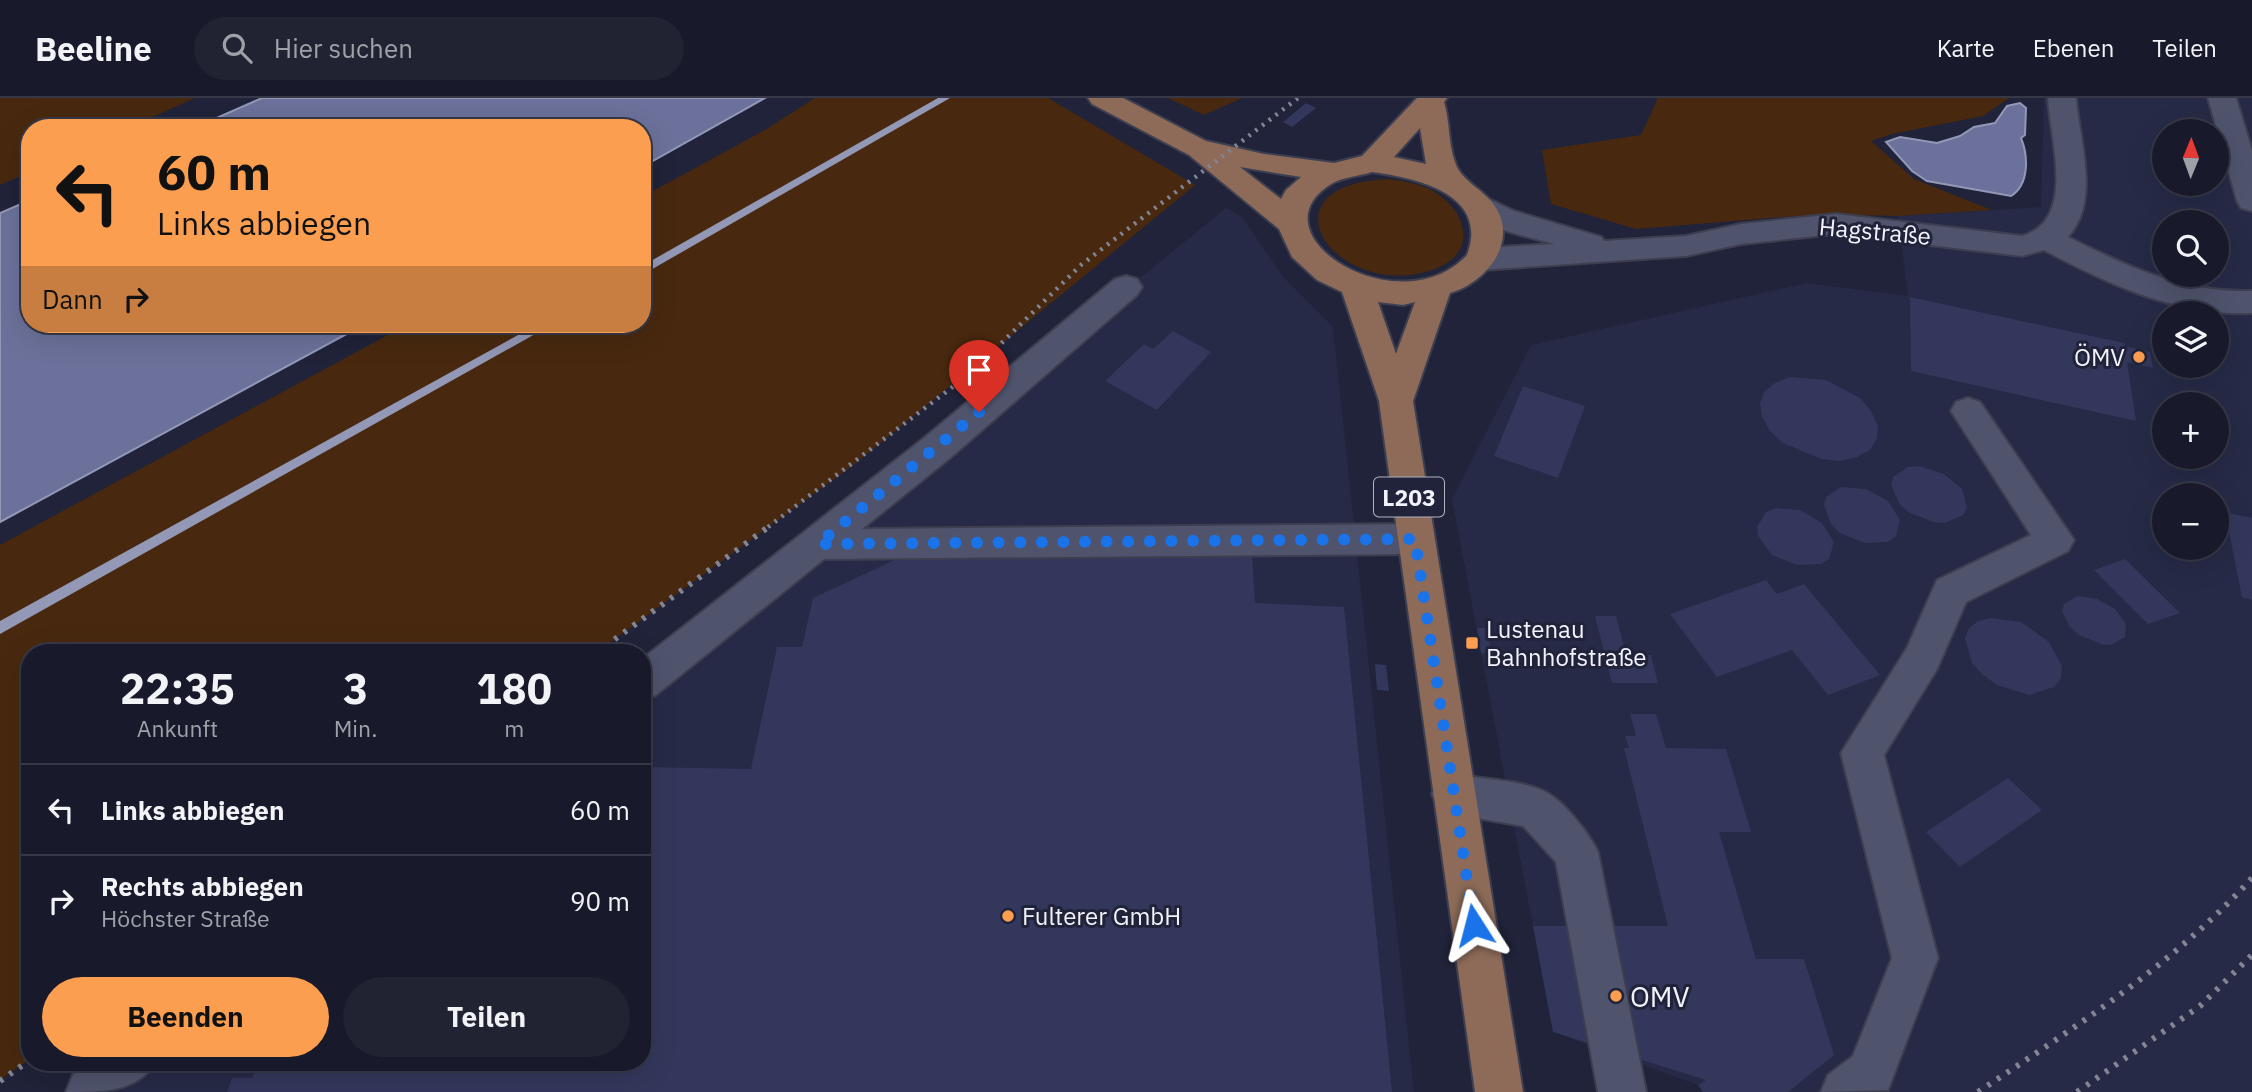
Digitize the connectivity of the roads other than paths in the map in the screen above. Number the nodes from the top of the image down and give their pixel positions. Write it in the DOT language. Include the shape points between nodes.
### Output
graph roads {
  1 [pos="1102,98"];
  2 [pos="2062,98"];
  3 [pos="2222,98"];
  4 [pos="1432,101"];
  5 [pos="1199,149"];
  6 [pos="1372,163"];
  7 [pos="1331,172"];
  8 [pos="1451,183"];
  9 [pos="2252,201"];
  10 [pos="1478,206"];
  11 [pos="1290,222"];
  12 [pos="2048,239"];
  13 [pos="1620,250"];
  14 [pos="1481,259"];
  15 [pos="1356,286"];
  16 [pos="1126,287"];
  17 [pos="1436,289"];
  18 [pos="2252,302"];
  19 [pos="1396,401"];
  20 [pos="1968,411"];
  21 [pos="1415,539"];
  22 [pos="818,544"];
  23 [pos="651,676"];
  24 [pos="1454,794"];
  25 [pos="119,1071"];
  26 [pos="90,1092"];
  27 [pos="1499,1092"];
  28 [pos="1622,1092"];
  29 [pos="1845,1092"];
  1 -- 5 [label="main road"];
  2 -- 12 [label="street" via="2071,188 2067,216"];
  3 -- 9 [label="street"];
  4 -- 6 [label="main road, Hagstraße"];
  4 -- 8 [label="main road, Hagstraße" via="1440,162"];
  5 -- 7 [label="main road"];
  5 -- 11 [label="main road"];
  6 -- 7 [label="main road, Hagstraße"];
  6 -- 8 [label="main road, Hagstraße" via="1413,168"];
  7 -- 11 [label="main road, Hagstraße" via="1308,184 1294,202"];
  8 -- 10 [label="main road, Hagstraße"];
  10 -- 13 [label="street, Hagstraße" via="1574,241"];
  10 -- 14 [label="main road" via="1487,224 1488,242"];
  11 -- 15 [label="main road" via="1295,241 1308,259 1329,275"];
  12 -- 13 [label="street, Hagstraße" via="2004,246 1836,224 1741,234 1686,246"];
  12 -- 18 [label="street" via="2168,292 2231,304"];
  13 -- 14 [label="street, Hagstraße"];
  14 -- 17 [label="main road" via="1463,277"];
  15 -- 17 [label="main road" via="1383,292"];
  15 -- 19 [label="main road, L203"];
  16 -- 22 [label="street"];
  17 -- 19 [label="main road, L203"];
  19 -- 21 [label="main road, L203"];
  20 -- 29 [label="street" via="2055,540 1951,591 1923,657 1862,753 1915,958 1871,1073"];
  21 -- 22 [label="street"];
  21 -- 24 [label="main road, L203"];
  22 -- 23 [label="street"];
  24 -- 27 [label="main road, L203"];
  24 -- 28 [label="street" via="1535,808 1576,852"];
  25 -- 26 [label="street"];
}
